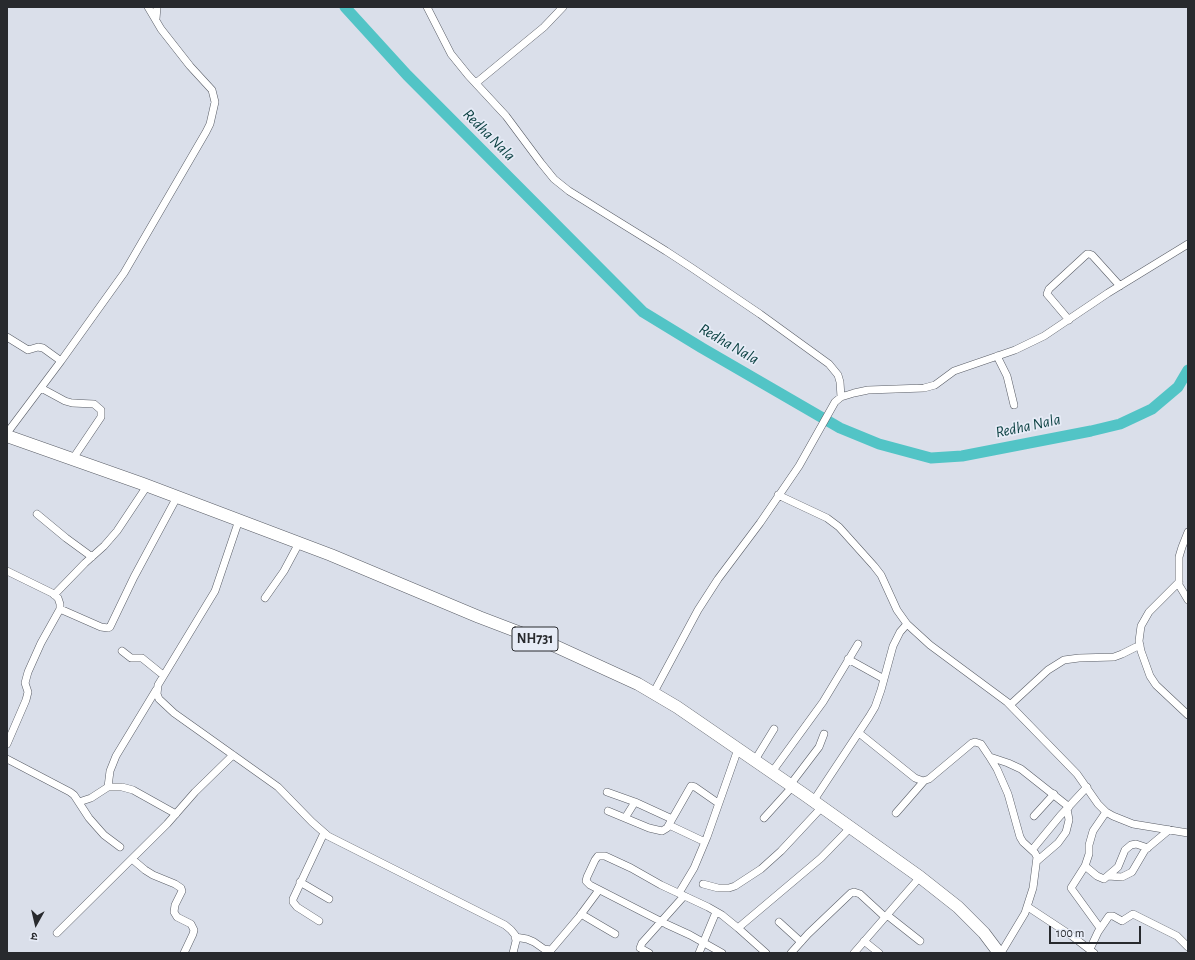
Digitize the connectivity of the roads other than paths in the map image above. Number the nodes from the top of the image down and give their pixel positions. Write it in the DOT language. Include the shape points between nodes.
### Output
graph roads {
  1 [pos="148,7"];
  2 [pos="157,7"];
  3 [pos="427,7"];
  4 [pos="563,7"];
  5 [pos="156,19"];
  6 [pos="476,83"];
  7 [pos="1188,244"];
  8 [pos="1120,286"];
  9 [pos="1069,320"];
  10 [pos="7,337"];
  11 [pos="997,356"];
  12 [pos="61,361"];
  13 [pos="41,388"];
  14 [pos="841,397"];
  15 [pos="1014,405"];
  16 [pos="7,436"];
  17 [pos="72,460"];
  18 [pos="147,486"];
  19 [pos="778,495"];
  20 [pos="177,497"];
  21 [pos="37,514"];
  22 [pos="239,520"];
  23 [pos="1188,532"];
  24 [pos="299,543"];
  25 [pos="92,556"];
  26 [pos="7,571"];
  27 [pos="1179,582"];
  28 [pos="54,595"];
  29 [pos="265,598"];
  30 [pos="1188,600"];
  31 [pos="60,610"];
  32 [pos="907,624"];
  33 [pos="858,644"];
  34 [pos="1140,645"];
  35 [pos="122,651"];
  36 [pos="848,659"];
  37 [pos="163,674"];
  38 [pos="884,679"];
  39 [pos="156,690"];
  40 [pos="654,692"];
  41 [pos="1010,705"];
  42 [pos="1188,715"];
  43 [pos="774,729"];
  44 [pos="859,733"];
  45 [pos="824,734"];
  46 [pos="7,744"];
  47 [pos="738,749"];
  48 [pos="233,755"];
  49 [pos="990,757"];
  50 [pos="7,759"];
  51 [pos="755,760"];
  52 [pos="772,772"];
  53 [pos="924,781"];
  54 [pos="792,785"];
  55 [pos="108,787"];
  56 [pos="1087,787"];
  57 [pos="607,792"];
  58 [pos="1054,794"];
  59 [pos="79,802"];
  60 [pos="635,802"];
  61 [pos="718,803"];
  62 [pos="818,804"];
  63 [pos="1068,808"];
  64 [pos="608,810"];
  65 [pos="1106,812"];
  66 [pos="896,813"];
  67 [pos="176,814"];
  68 [pos="1034,816"];
  69 [pos="625,818"];
  70 [pos="764,818"];
  71 [pos="670,822"];
  72 [pos="851,827"];
  73 [pos="1169,830"];
  74 [pos="324,833"];
  75 [pos="1188,833"];
  76 [pos="705,842"];
  77 [pos="120,847"];
  78 [pos="1148,848"];
  79 [pos="1032,850"];
  80 [pos="132,859"];
  81 [pos="1037,861"];
  82 [pos="1085,866"];
  83 [pos="1108,876"];
  84 [pos="920,877"];
  85 [pos="300,882"];
  86 [pos="703,884"];
  87 [pos="599,890"];
  88 [pos="681,895"];
  89 [pos="329,899"];
  90 [pos="1028,907"];
  91 [pos="716,912"];
  92 [pos="581,914"];
  93 [pos="886,916"];
  94 [pos="319,921"];
  95 [pos="661,922"];
  96 [pos="779,922"];
  97 [pos="738,928"];
  98 [pos="1100,928"];
  99 [pos="57,933"];
  100 [pos="615,934"];
  101 [pos="515,937"];
  102 [pos="864,941"];
  103 [pos="920,941"];
  104 [pos="704,942"];
  105 [pos="801,942"];
  106 [pos="1188,947"];
  107 [pos="761,951"];
  108 [pos="1092,951"];
  109 [pos="184,953"];
  110 [pos="513,953"];
  111 [pos="649,953"];
  112 [pos="699,953"];
  113 [pos="722,953"];
  114 [pos="791,953"];
  115 [pos="854,953"];
  116 [pos="879,953"];
  117 [pos="1000,953"];
  1 -- 5 [label="street"];
  2 -- 5 [label="street"];
  3 -- 6 [label="street" via="451,54"];
  4 -- 6 [label="street"];
  5 -- 12 [label="street" via="190,66 212,90 215,102 213,113 206,132 124,273"];
  6 -- 14 [label="street" via="506,116 554,179 575,195 686,264 830,364 840,382"];
  7 -- 8 [label="street"];
  8 -- 9 [label="street"];
  8 -- 9 [label="street" via="1092,255 1087,254 1047,294"];
  9 -- 11 [label="street" via="1034,341"];
  10 -- 12 [label="street" via="28,350 43,348"];
  11 -- 14 [label="street" via="954,371 931,387 868,390"];
  11 -- 15 [label="street" via="1007,376"];
  12 -- 13 [label="street"];
  13 -- 16 [label="street"];
  13 -- 17 [label="street" via="65,401 94,404 101,410 101,417"];
  14 -- 19 [label="street" via="835,402 799,466"];
  16 -- 17 [label="highway, NH731"];
  17 -- 18 [label="highway, NH731"];
  18 -- 20 [label="highway, NH731"];
  18 -- 25 [label="street" via="117,531"];
  19 -- 32 [label="street" via="821,515 839,527 881,575 897,610"];
  19 -- 40 [label="street" via="698,610"];
  20 -- 22 [label="highway, NH731"];
  20 -- 31 [label="street" via="110,627 101,627"];
  21 -- 25 [label="street"];
  22 -- 24 [label="highway, NH731"];
  22 -- 37 [label="street" via="215,591"];
  23 -- 27 [label="street" via="1179,557"];
  24 -- 29 [label="street"];
  24 -- 40 [label="highway, NH731" via="555,646"];
  25 -- 28 [label="street"];
  26 -- 28 [label="street"];
  27 -- 30 [label="street"];
  27 -- 34 [label="street" via="1149,612 1141,626"];
  28 -- 31 [label="street" via="60,601"];
  31 -- 46 [label="street" via="28,672 25,683 28,692 26,700"];
  32 -- 38 [label="street" via="896,639"];
  32 -- 41 [label="street"];
  33 -- 36 [label="street"];
  34 -- 41 [label="street" via="1114,657 1064,660 1048,670"];
  34 -- 42 [label="street" via="1145,666 1156,685"];
  35 -- 37 [label="street" via="131,658 142,658"];
  36 -- 38 [label="street"];
  36 -- 52 [label="street" via="823,702"];
  37 -- 39 [label="street"];
  38 -- 44 [label="street" via="875,707"];
  39 -- 48 [label="street" via="159,699 174,713"];
  39 -- 55 [label="street" via="116,756 110,771"];
  40 -- 47 [label="highway, NH731"];
  41 -- 56 [label="street" via="1071,766"];
  43 -- 51 [label="street"];
  44 -- 53 [label="street" via="919,781"];
  44 -- 62 [label="street"];
  45 -- 54 [label="street" via="819,747"];
  47 -- 51 [label="highway, NH731"];
  47 -- 61 [label="street"];
  48 -- 67 [label="street"];
  48 -- 74 [label="street" via="278,787"];
  49 -- 53 [label="street" via="981,744 972,743"];
  49 -- 58 [label="street" via="1021,769"];
  49 -- 79 [label="street" via="1008,794 1020,837"];
  50 -- 59 [label="street" via="70,792"];
  51 -- 52 [label="highway, NH731"];
  52 -- 54 [label="highway, NH731"];
  53 -- 66 [label="street"];
  54 -- 62 [label="highway, NH731"];
  54 -- 70 [label="street"];
  55 -- 59 [label="street"];
  55 -- 67 [label="street" via="133,790"];
  56 -- 63 [label="street"];
  56 -- 65 [label="street"];
  57 -- 60 [label="street"];
  58 -- 63 [label="street"];
  58 -- 68 [label="street"];
  59 -- 77 [label="street" via="104,835"];
  60 -- 69 [label="street"];
  60 -- 71 [label="street"];
  61 -- 71 [label="street" via="691,786"];
  61 -- 76 [label="street"];
  62 -- 72 [label="highway, NH731"];
  62 -- 86 [label="street" via="789,842 761,869 730,888"];
  63 -- 79 [label="street"];
  63 -- 81 [label="street" via="1066,832 1058,843"];
  64 -- 69 [label="street"];
  65 -- 73 [label="street" via="1133,824"];
  65 -- 82 [label="street" via="1090,837"];
  67 -- 80 [label="street"];
  69 -- 71 [label="street" via="657,831 665,830"];
  71 -- 76 [label="street"];
  72 -- 84 [label="highway, NH731"];
  72 -- 97 [label="street" via="821,858"];
  73 -- 75 [label="street"];
  73 -- 78 [label="street"];
  74 -- 85 [label="street"];
  74 -- 101 [label="street" via="505,925 512,930"];
  76 -- 88 [label="street"];
  78 -- 83 [label="street" via="1132,872 1122,878"];
  78 -- 83 [label="street" via="1131,845 1125,850 1118,867"];
  79 -- 81 [label="street"];
  80 -- 99 [label="street"];
  80 -- 109 [label="street" via="153,875 181,888 174,912 177,917 191,924 194,930"];
  81 -- 90 [label="street"];
  82 -- 83 [label="street" via="1101,878"];
  82 -- 98 [label="street" via="1071,888"];
  84 -- 93 [label="street"];
  84 -- 117 [label="highway, NH731" via="958,907"];
  85 -- 89 [label="street"];
  85 -- 94 [label="street" via="293,902"];
  87 -- 88 [label="street" via="586,881 595,860 601,856 631,868"];
  87 -- 92 [label="street"];
  87 -- 95 [label="street"];
  88 -- 91 [label="street"];
  88 -- 95 [label="street"];
  90 -- 108 [label="street"];
  90 -- 117 [label="street" via="1017,929"];
  91 -- 97 [label="street"];
  91 -- 104 [label="street"];
  92 -- 100 [label="street"];
  92 -- 101 [label="street" via="551,950 544,949 527,939"];
  93 -- 102 [label="street"];
  93 -- 103 [label="street"];
  93 -- 105 [label="street" via="854,892"];
  95 -- 104 [label="street"];
  95 -- 111 [label="street" via="641,945 640,948"];
  96 -- 105 [label="street"];
  97 -- 107 [label="street"];
  98 -- 106 [label="street" via="1109,916 1122,921 1131,914 1136,914 1177,936"];
  98 -- 108 [label="street"];
  101 -- 110 [label="street"];
  102 -- 115 [label="street"];
  102 -- 116 [label="street"];
  104 -- 112 [label="street"];
  104 -- 113 [label="street"];
  105 -- 114 [label="street"];
}
